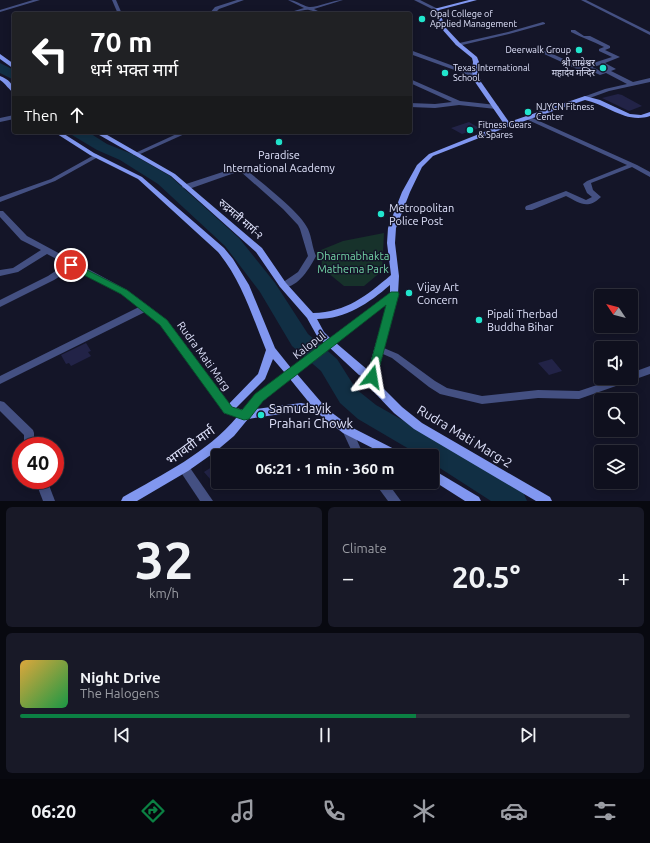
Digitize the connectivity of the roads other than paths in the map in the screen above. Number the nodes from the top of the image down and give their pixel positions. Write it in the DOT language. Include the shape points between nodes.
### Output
graph roads {
  1 [pos="38,0"];
  2 [pos="114,0"];
  3 [pos="242,0"];
  4 [pos="290,0"];
  5 [pos="341,0"];
  6 [pos="416,0"];
  7 [pos="475,0"];
  8 [pos="583,0"];
  9 [pos="311,8"];
  10 [pos="436,9"];
  11 [pos="0,11"];
  12 [pos="119,12"];
  13 [pos="213,12"];
  14 [pos="294,12"];
  15 [pos="318,12"];
  16 [pos="544,23"];
  17 [pos="573,30"];
  18 [pos="650,34"];
  19 [pos="458,44"];
  20 [pos="544,52"];
  21 [pos="412,53"];
  22 [pos="0,56"];
  23 [pos="600,63"];
  24 [pos="12,65"];
  25 [pos="588,67"];
  26 [pos="606,71"];
  27 [pos="476,76"];
  28 [pos="0,78"];
  29 [pos="650,80"];
  30 [pos="412,82"];
  31 [pos="632,84"];
  32 [pos="12,88"];
  33 [pos="588,98"];
  34 [pos="459,103"];
  35 [pos="412,105"];
  36 [pos="496,107"];
  37 [pos="650,114"];
  38 [pos="12,117"];
  39 [pos="528,118"];
  40 [pos="0,120"];
  41 [pos="508,125"];
  42 [pos="60,134"];
  43 [pos="101,134"];
  44 [pos="181,134"];
  45 [pos="136,154"];
  46 [pos="96,156"];
  47 [pos="632,165"];
  48 [pos="649,174"];
  49 [pos="186,186"];
  50 [pos="0,200"];
  51 [pos="529,208"];
  52 [pos="0,213"];
  53 [pos="47,250"];
  54 [pos="71,265"];
  55 [pos="0,273"];
  56 [pos="395,276"];
  57 [pos="283,284"];
  58 [pos="394,294"];
  59 [pos="0,304"];
  60 [pos="145,308"];
  61 [pos="311,316"];
  62 [pos="379,349"];
  63 [pos="272,350"];
  64 [pos="650,370"];
  65 [pos="638,375"];
  66 [pos="372,377"];
  67 [pos="0,380"];
  68 [pos="609,385"];
  69 [pos="259,398"];
  70 [pos="0,405"];
  71 [pos="228,410"];
  72 [pos="323,412"];
  73 [pos="244,415"];
  74 [pos="347,430"];
  75 [pos="29,437"];
  76 [pos="356,449"];
  77 [pos="384,449"];
  78 [pos="184,468"];
  79 [pos="439,478"];
  80 [pos="44,489"];
  81 [pos="386,489"];
  82 [pos="48,501"];
  83 [pos="127,501"];
  84 [pos="208,501"];
  85 [pos="395,501"];
  86 [pos="475,501"];
  87 [pos="546,501"];
  1 -- 11 [label="street"];
  2 -- 12 [label="street"];
  3 -- 13 [label="street" via="217,8"];
  4 -- 9 [label="street"];
  5 -- 9 [label="street"];
  6 -- 10 [label="street"];
  7 -- 10 [label="street"];
  8 -- 18 [label="street"];
  9 -- 14 [label="street"];
  9 -- 15 [label="street"];
  10 -- 19 [label="street" via="443,26"];
  16 -- 19 [label="street"];
  17 -- 23 [label="street" via="584,38 588,36 608,47 601,50 617,57"];
  19 -- 27 [label="street" via="474,57"];
  20 -- 25 [label="street" via="581,69"];
  21 -- 27 [label="street"];
  22 -- 24 [label="street"];
  23 -- 25 [label="street"];
  23 -- 26 [label="street" via="613,69"];
  25 -- 26 [label="street" via="600,73"];
  26 -- 31 [label="street"];
  27 -- 36 [label="street"];
  28 -- 32 [label="street"];
  29 -- 31 [label="street"];
  30 -- 34 [label="street"];
  31 -- 33 [label="street"];
  33 -- 37 [label="street" via="629,116 641,117"];
  33 -- 39 [label="street"];
  34 -- 35 [label="street"];
  34 -- 36 [label="street"];
  36 -- 41 [label="street"];
  38 -- 40 [label="street"];
  39 -- 41 [label="street"];
  39 -- 47 [label="street"];
  41 -- 56 [label="street" via="431,155 419,166 392,228"];
  42 -- 46 [label="street"];
  43 -- 45 [label="street, रुद्रमती मार्ग-२"];
  44 -- 45 [label="street"];
  45 -- 49 [label="street, रुद्रमती मार्ग-२" via="173,175"];
  46 -- 50 [label="street" via="53,180"];
  46 -- 63 [label="street" via="140,178 230,260 250,296"];
  47 -- 48 [label="street"];
  47 -- 51 [label="street" via="589,182 587,184 590,191 597,197 586,203 566,193"];
  49 -- 57 [label="street, रुद्रमती मार्ग-२" via="259,250"];
  49 -- 57 [label="street" via="241,168 279,203 303,228 312,256 304,272"];
  52 -- 53 [label="street, Rudra Mati Marg" via="24,238"];
  53 -- 54 [label="street, Rudra Mati Marg"];
  53 -- 55 [label="street" via="15,270"];
  54 -- 59 [label="street"];
  54 -- 60 [label="street, Rudra Mati Marg" via="124,292"];
  56 -- 58 [label="street"];
  56 -- 61 [label="street" via="359,306 336,315"];
  57 -- 61 [label="street, रुद्रमती मार्ग-२"];
  58 -- 62 [label="street"];
  58 -- 69 [label="street, Kalopul"];
  60 -- 67 [label="street"];
  60 -- 71 [label="street, Rudra Mati Marg" via="164,322"];
  61 -- 66 [label="street, रुद्रमती मार्ग-२" via="320,334 362,372"];
  62 -- 66 [label="street"];
  62 -- 68 [label="street" via="394,356 444,391 469,398 482,400 538,394 579,395"];
  63 -- 71 [label="street" via="262,376"];
  63 -- 72 [label="street"];
  64 -- 65 [label="street"];
  66 -- 87 [label="street, Rudra Mati Marg-2" via="375,386 384,397 418,426"];
  69 -- 73 [label="street, भगवती मार्ग"];
  70 -- 75 [label="street" via="29,433"];
  71 -- 73 [label="street"];
  72 -- 73 [label="street" via="300,407"];
  72 -- 74 [label="street"];
  73 -- 78 [label="street, भगवती मार्ग" via="230,433"];
  74 -- 76 [label="street"];
  74 -- 77 [label="street"];
  78 -- 83 [label="street, भगवती मार्ग"];
  78 -- 84 [label="street"];
  79 -- 86 [label="street"];
  80 -- 82 [label="street"];
  81 -- 85 [label="street"];
}
